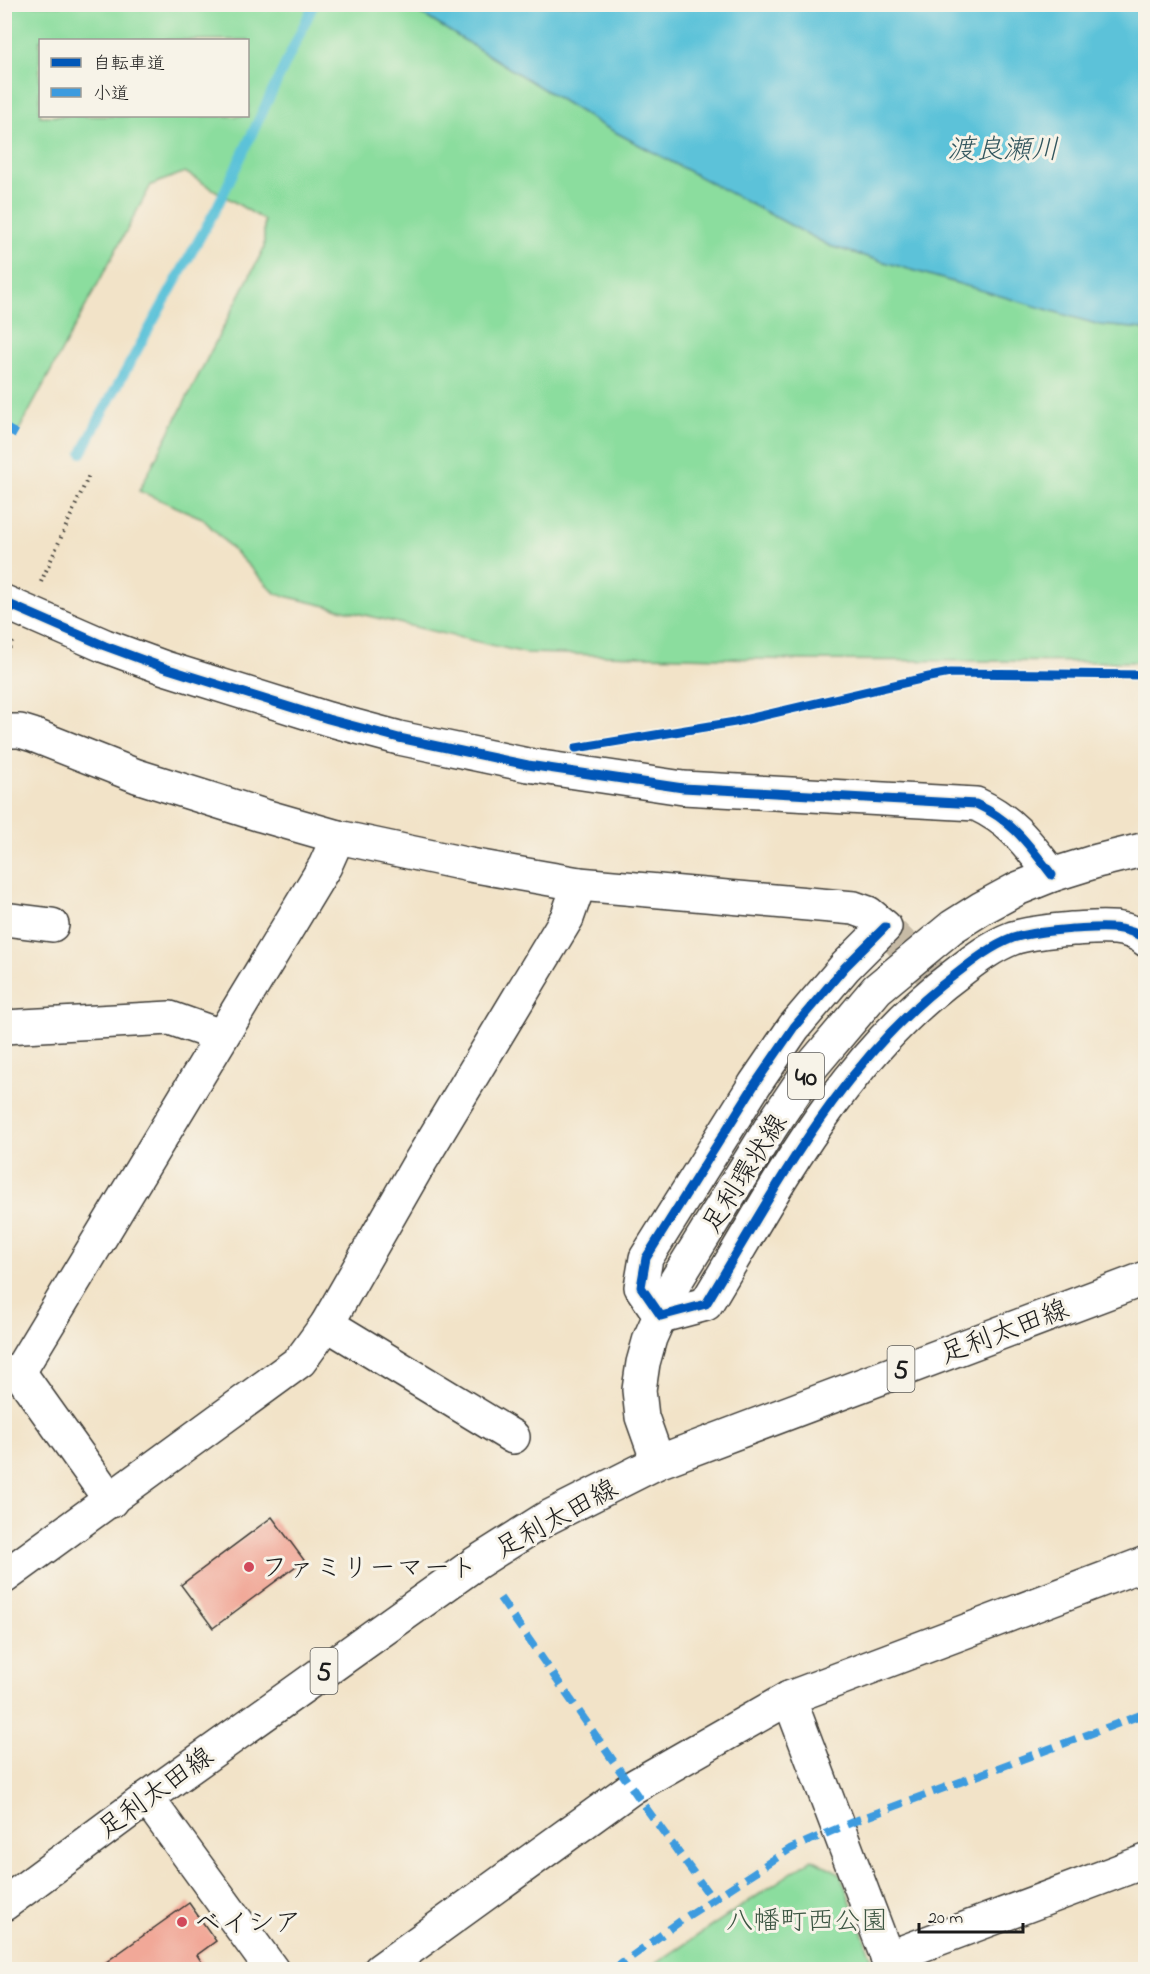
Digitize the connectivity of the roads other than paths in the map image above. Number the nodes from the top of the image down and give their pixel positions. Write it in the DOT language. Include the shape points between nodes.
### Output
graph roads {
  1 [pos="4,602"];
  2 [pos="4,731"];
  3 [pos="338,837"];
  4 [pos="1146,849"];
  5 [pos="1052,875"];
  6 [pos="579,884"];
  7 [pos="4,919"];
  8 [pos="52,925"];
  9 [pos="1146,940"];
  10 [pos="4,1027"];
  11 [pos="221,1036"];
  12 [pos="1146,1278"];
  13 [pos="661,1316"];
  14 [pos="327,1324"];
  15 [pos="12,1372"];
  16 [pos="513,1437"];
  17 [pos="658,1462"];
  18 [pos="111,1501"];
  19 [pos="1146,1563"];
  20 [pos="4,1577"];
  21 [pos="789,1698"];
  22 [pos="147,1798"];
  23 [pos="1146,1861"];
  24 [pos="4,1904"];
  25 [pos="415,1960"];
  26 [pos="889,1964"];
  27 [pos="272,1970"];
  28 [pos="380,1970"];
  1 -- 5 [label="street" via="105,646 297,710 399,738 528,765 683,788 976,804 1020,833"];
  2 -- 3 [label="street" via="33,735 137,776"];
  3 -- 6 [label="street"];
  3 -- 11 [label="street" via="325,866"];
  4 -- 5 [label="street, 足利環状線 / 40"];
  5 -- 13 [label="street, 足利環状線 / 40" via="1017,889 952,927 877,988 812,1066 771,1127 675,1284"];
  6 -- 13 [label="street" via="854,908 868,913 885,927 794,1027 646,1258 641,1287"];
  6 -- 14 [label="street" via="567,918"];
  7 -- 8 [label="street"];
  9 -- 13 [label="street" via="1127,930 1103,927 1032,933 990,949 942,985 899,1022 813,1128 706,1304"];
  10 -- 11 [label="street" via="170,1018"];
  11 -- 15 [label="street"];
  12 -- 17 [label="street, 足利太田線 / 5"];
  13 -- 17 [label="street, 足利環状線 / 40" via="648,1346 639,1390 642,1417"];
  14 -- 16 [label="street"];
  14 -- 18 [label="street" via="300,1362"];
  15 -- 18 [label="street"];
  17 -- 22 [label="street, 足利太田線 / 5" via="547,1518 476,1563"];
  18 -- 20 [label="street"];
  19 -- 21 [label="street"];
  21 -- 25 [label="street" via="633,1787"];
  21 -- 26 [label="street"];
  22 -- 24 [label="street, 足利太田線 / 5"];
  22 -- 27 [label="street"];
  23 -- 26 [label="street"];
  25 -- 28 [label="street"];
}
